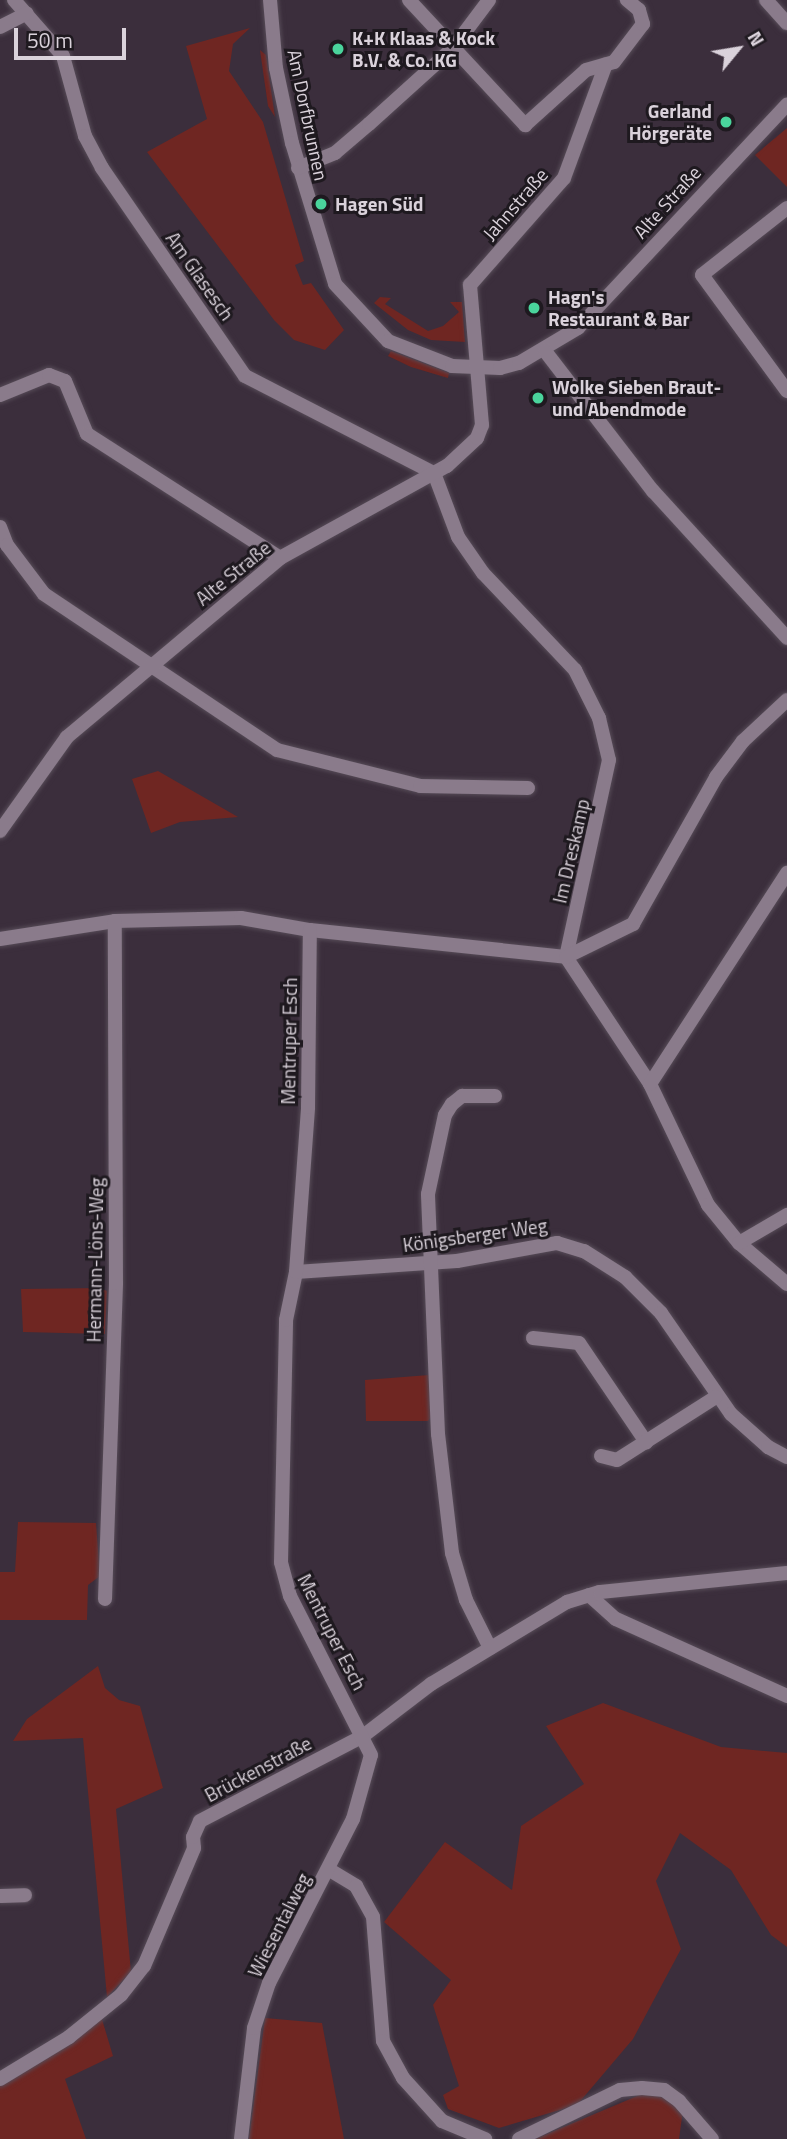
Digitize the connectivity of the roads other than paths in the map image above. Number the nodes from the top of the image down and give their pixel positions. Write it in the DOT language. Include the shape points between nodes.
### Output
graph roads {
  1 [pos="14,0"];
  2 [pos="270,0"];
  3 [pos="410,0"];
  4 [pos="489,0"];
  5 [pos="767,0"];
  6 [pos="630,1"];
  7 [pos="27,13"];
  8 [pos="787,23"];
  9 [pos="0,27"];
  10 [pos="453,48"];
  11 [pos="606,64"];
  12 [pos="787,105"];
  13 [pos="298,168"];
  14 [pos="787,208"];
  15 [pos="545,351"];
  16 [pos="477,369"];
  17 [pos="787,391"];
  18 [pos="0,395"];
  19 [pos="435,473"];
  20 [pos="0,527"];
  21 [pos="280,558"];
  22 [pos="787,638"];
  23 [pos="151,666"];
  24 [pos="787,700"];
  25 [pos="528,788"];
  26 [pos="0,831"];
  27 [pos="787,873"];
  28 [pos="115,921"];
  29 [pos="310,930"];
  30 [pos="0,939"];
  31 [pos="566,957"];
  32 [pos="650,1084"];
  33 [pos="495,1096"];
  34 [pos="787,1214"];
  35 [pos="738,1243"];
  36 [pos="428,1264"];
  37 [pos="296,1272"];
  38 [pos="787,1284"];
  39 [pos="533,1338"];
  40 [pos="716,1396"];
  41 [pos="646,1442"];
  42 [pos="601,1456"];
  43 [pos="787,1457"];
  44 [pos="787,1573"];
  45 [pos="589,1595"];
  46 [pos="105,1599"];
  47 [pos="490,1648"];
  48 [pos="787,1696"];
  49 [pos="363,1736"];
  50 [pos="328,1869"];
  51 [pos="25,1895"];
  52 [pos="0,1896"];
  53 [pos="0,2079"];
  54 [pos="241,2139"];
  55 [pos="485,2139"];
  56 [pos="519,2139"];
  57 [pos="712,2139"];
  1 -- 7 [label="street, Am Glasesch"];
  2 -- 13 [label="street, Am Dorfbrunnen" via="276,68"];
  3 -- 10 [label="street"];
  4 -- 10 [label="street"];
  5 -- 8 [label="street"];
  6 -- 11 [label="street, Jahnstraße" via="643,24 614,62"];
  7 -- 9 [label="street"];
  7 -- 19 [label="street, Am Glasesch" via="63,56 85,136 102,168 245,376"];
  10 -- 11 [label="street" via="525,125 586,69"];
  10 -- 13 [label="street" via="335,153"];
  11 -- 16 [label="street, Jahnstraße" via="564,178 470,285"];
  12 -- 15 [label="street, Alte Straße" via="673,222 597,311"];
  13 -- 16 [label="street, Am Dorfbrunnen" via="328,270 345,299 388,341 415,355"];
  14 -- 17 [label="street" via="702,275"];
  15 -- 16 [label="street, Am Dorfbrunnen" via="509,366"];
  15 -- 22 [label="street" via="653,491"];
  16 -- 19 [label="street, Alte Straße" via="482,425 477,438"];
  18 -- 21 [label="street" via="49,375 65,381 87,434"];
  19 -- 21 [label="street, Alte Straße"];
  19 -- 31 [label="street, Im Dreskamp" via="458,537 483,573 575,670 599,718 609,760"];
  20 -- 23 [label="street" via="7,545 44,594"];
  21 -- 23 [label="street, Alte Straße"];
  23 -- 25 [label="street" via="277,750 420,786"];
  23 -- 26 [label="street, Alte Straße" via="67,737"];
  24 -- 31 [label="street" via="743,741 716,777 633,924"];
  27 -- 32 [label="street"];
  28 -- 29 [label="street" via="242,918"];
  28 -- 30 [label="street"];
  28 -- 46 [label="street, Hermann-Löns-Weg" via="116,1283"];
  29 -- 31 [label="street"];
  29 -- 37 [label="street, Mentruper Esch" via="308,1107"];
  31 -- 32 [label="street"];
  32 -- 35 [label="street" via="708,1205"];
  33 -- 36 [label="street" via="462,1097 445,1115 428,1194"];
  34 -- 35 [label="street"];
  35 -- 38 [label="street"];
  36 -- 37 [label="street, Königsberger Weg"];
  36 -- 40 [label="street, Königsberger Weg" via="557,1242 584,1251 625,1277 661,1313"];
  36 -- 47 [label="street" via="438,1434 453,1553 466,1600"];
  37 -- 49 [label="street, Mentruper Esch" via="286,1320 283,1581"];
  39 -- 41 [label="street" via="579,1343"];
  40 -- 41 [label="street"];
  40 -- 43 [label="street, Königsberger Weg" via="768,1447"];
  41 -- 42 [label="street" via="617,1460"];
  44 -- 45 [label="street, Brückenstraße"];
  45 -- 47 [label="street, Brückenstraße" via="567,1602"];
  45 -- 48 [label="street" via="616,1619"];
  47 -- 49 [label="street, Brückenstraße" via="431,1684"];
  49 -- 50 [label="street, Wiesentalweg" via="371,1755 362,1792"];
  49 -- 53 [label="street, Brückenstraße" via="200,1821 194,1847 144,1966 121,1995 69,2037"];
  50 -- 54 [label="street, Wiesentalweg" via="270,1983 254,2028"];
  50 -- 55 [label="street" via="356,1886 373,1917 383,2041 403,2078 442,2121"];
  51 -- 52 [label="street"];
  56 -- 57 [label="street" via="620,2090 642,2088 664,2090 680,2101"];
}
